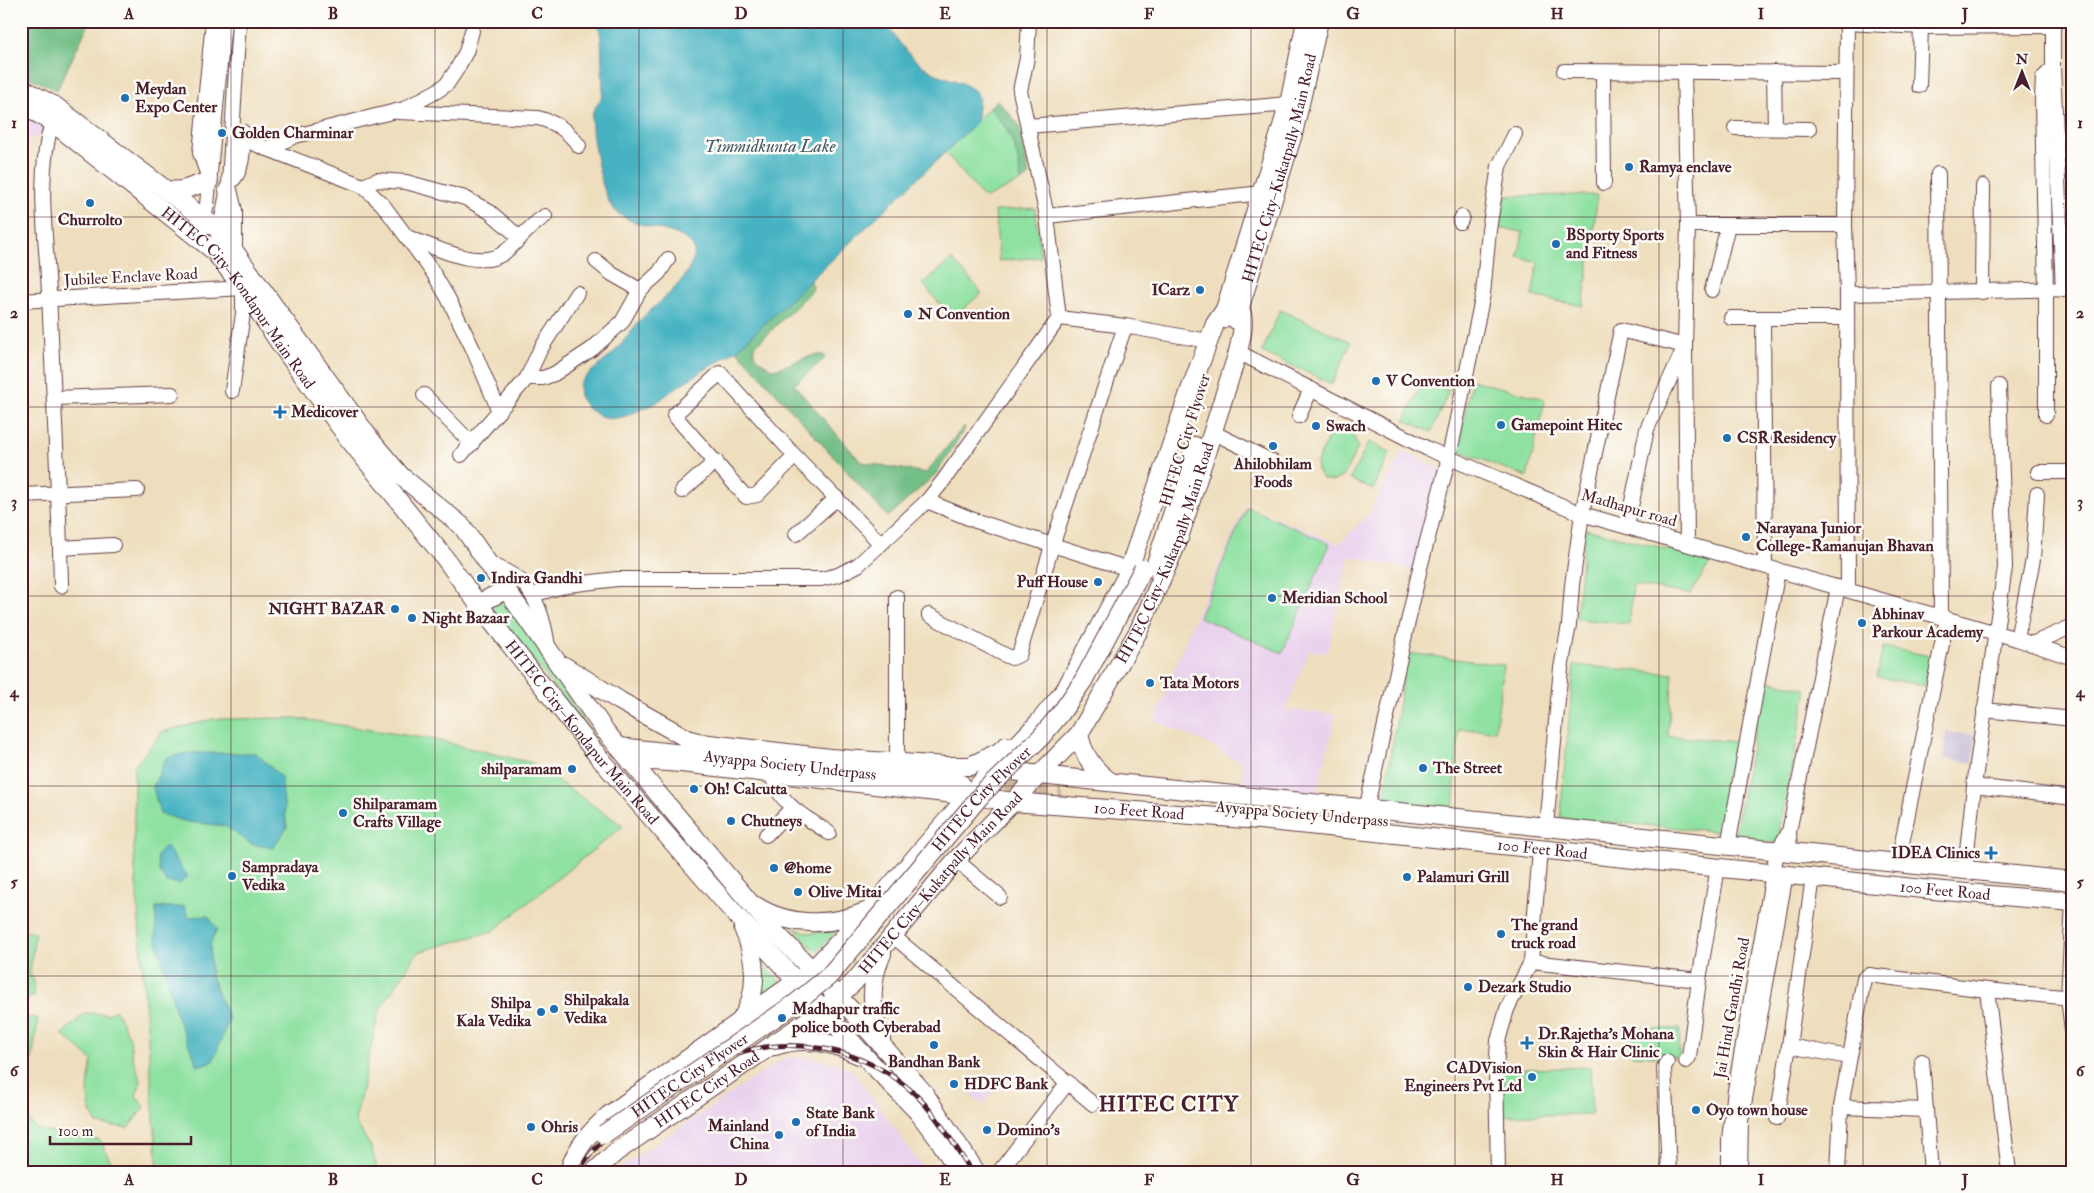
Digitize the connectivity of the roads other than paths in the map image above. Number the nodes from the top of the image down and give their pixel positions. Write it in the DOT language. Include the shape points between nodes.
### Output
graph roads {
  1 [pos="213,21"];
  2 [pos="224,21"];
  3 [pos="239,21"];
  4 [pos="248,21"];
  5 [pos="1029,21"];
  6 [pos="1306,21"];
  7 [pos="1319,21"];
  8 [pos="1847,22"];
  9 [pos="2054,24"];
  10 [pos="1921,27"];
  11 [pos="472,31"];
  12 [pos="2053,68"];
  13 [pos="1564,71"];
  14 [pos="1774,72"];
  15 [pos="1603,73"];
  16 [pos="1846,73"];
  17 [pos="1684,74"];
  18 [pos="1919,86"];
  19 [pos="21,88"];
  20 [pos="21,104"];
  21 [pos="1289,104"];
  22 [pos="395,112"];
  23 [pos="52,122"];
  24 [pos="1028,126"];
  25 [pos="1735,128"];
  26 [pos="1775,128"];
  27 [pos="1810,129"];
  28 [pos="1515,134"];
  29 [pos="242,139"];
  30 [pos="579,146"];
  31 [pos="266,149"];
  32 [pos="100,150"];
  33 [pos="1938,174"];
  34 [pos="209,180"];
  35 [pos="1604,183"];
  36 [pos="363,186"];
  37 [pos="1983,186"];
  38 [pos="228,187"];
  39 [pos="168,191"];
  40 [pos="1262,194"];
  41 [pos="545,216"];
  42 [pos="1047,216"];
  43 [pos="204,220"];
  44 [pos="1688,225"];
  45 [pos="1728,225"];
  46 [pos="1845,225"];
  47 [pos="220,230"];
  48 [pos="407,237"];
  49 [pos="520,237"];
  50 [pos="199,240"];
  51 [pos="214,251"];
  52 [pos="233,251"];
  53 [pos="668,259"];
  54 [pos="596,262"];
  55 [pos="243,288"];
  56 [pos="2068,289"];
  57 [pos="640,290"];
  58 [pos="1712,290"];
  59 [pos="2046,290"];
  60 [pos="1938,292"];
  61 [pos="1982,292"];
  62 [pos="577,294"];
  63 [pos="1847,294"];
  64 [pos="49,299"];
  65 [pos="21,301"];
  66 [pos="1233,308"];
  67 [pos="1059,318"];
  68 [pos="1731,318"];
  69 [pos="1763,318"];
  70 [pos="1847,318"];
  71 [pos="1126,326"];
  72 [pos="1208,341"];
  73 [pos="1685,346"];
  74 [pos="1238,352"];
  75 [pos="527,378"];
  76 [pos="2000,386"];
  77 [pos="1311,389"];
  78 [pos="232,392"];
  79 [pos="172,394"];
  80 [pos="424,395"];
  81 [pos="54,398"];
  82 [pos="500,411"];
  83 [pos="2046,415"];
  84 [pos="1299,416"];
  85 [pos="1212,432"];
  86 [pos="472,444"];
  87 [pos="461,455"];
  88 [pos="795,456"];
  89 [pos="1449,457"];
  90 [pos="716,461"];
  91 [pos="1272,462"];
  92 [pos="2038,472"];
  93 [pos="2073,472"];
  94 [pos="137,490"];
  95 [pos="682,491"];
  96 [pos="59,494"];
  97 [pos="2038,494"];
  98 [pos="21,495"];
  99 [pos="836,498"];
  100 [pos="926,501"];
  101 [pos="1582,514"];
  102 [pos="1626,526"];
  103 [pos="796,534"];
  104 [pos="1687,543"];
  105 [pos="881,544"];
  106 [pos="113,545"];
  107 [pos="1052,546"];
  108 [pos="60,548"];
  109 [pos="487,562"];
  110 [pos="1772,568"];
  111 [pos="1129,569"];
  112 [pos="61,586"];
  113 [pos="507,589"];
  114 [pos="1843,589"];
  115 [pos="532,595"];
  116 [pos="898,598"];
  117 [pos="478,604"];
  118 [pos="929,615"];
  119 [pos="1944,618"];
  120 [pos="2073,626"];
  121 [pos="1995,633"];
  122 [pos="2017,639"];
  123 [pos="2032,644"];
  124 [pos="552,654"];
  125 [pos="2073,658"];
  126 [pos="1984,710"];
  127 [pos="2073,719"];
  128 [pos="1039,722"];
  129 [pos="1079,734"];
  130 [pos="619,747"];
  131 [pos="897,762"];
  132 [pos="633,765"];
  133 [pos="994,768"];
  134 [pos="772,775"];
  135 [pos="1039,775"];
  136 [pos="1111,782"];
  137 [pos="1974,786"];
  138 [pos="962,792"];
  139 [pos="1061,794"];
  140 [pos="2073,798"];
  141 [pos="1012,802"];
  142 [pos="792,808"];
  143 [pos="1366,810"];
  144 [pos="1484,821"];
  145 [pos="1546,826"];
  146 [pos="829,833"];
  147 [pos="766,835"];
  148 [pos="1651,837"];
  149 [pos="1728,846"];
  150 [pos="1540,850"];
  151 [pos="1783,852"];
  152 [pos="956,860"];
  153 [pos="1648,860"];
  154 [pos="1898,863"];
  155 [pos="1718,868"];
  156 [pos="1965,870"];
  157 [pos="1780,873"];
  158 [pos="1813,877"];
  159 [pos="2073,881"];
  160 [pos="1000,897"];
  161 [pos="749,902"];
  162 [pos="2073,902"];
  163 [pos="869,910"];
  164 [pos="735,914"];
  165 [pos="892,935"];
  166 [pos="1531,962"];
  167 [pos="812,970"];
  168 [pos="1700,980"];
  169 [pos="797,982"];
  170 [pos="1987,990"];
  171 [pos="838,997"];
  172 [pos="2071,998"];
  173 [pos="822,1010"];
  174 [pos="740,1022"];
  175 [pos="2073,1038"];
  176 [pos="716,1039"];
  177 [pos="883,1045"];
  178 [pos="1789,1046"];
  179 [pos="762,1052"];
  180 [pos="1849,1057"];
  181 [pos="1686,1061"];
  182 [pos="1922,1061"];
  183 [pos="870,1062"];
  184 [pos="1667,1062"];
  185 [pos="739,1067"];
  186 [pos="1068,1082"];
  187 [pos="1093,1104"];
  188 [pos="1841,1107"];
  189 [pos="1926,1110"];
  190 [pos="1777,1118"];
  191 [pos="613,1135"];
  192 [pos="569,1172"];
  193 [pos="573,1172"];
  194 [pos="590,1172"];
  195 [pos="594,1172"];
  196 [pos="959,1172"];
  197 [pos="976,1172"];
  198 [pos="999,1172"];
  199 [pos="1498,1172"];
  200 [pos="1669,1172"];
  201 [pos="1729,1172"];
  202 [pos="1740,1172"];
  203 [pos="1838,1172"];
  204 [pos="1931,1172"];
  205 [pos="2009,1172"];
  1 -- 34 [label="street" via="200,153"];
  2 -- 34 [label="street"];
  3 -- 38 [label="street"];
  4 -- 29 [label="street"];
  5 -- 24 [label="street" via="1027,58 1020,91"];
  6 -- 21 [label="main road, HITEC City–Kukatpally Main Road"];
  7 -- 66 [label="main road, HITEC City–Kukatpally Main Road" via="1293,134"];
  8 -- 10 [label="street"];
  8 -- 16 [label="street"];
  9 -- 10 [label="street"];
  9 -- 12 [label="street"];
  10 -- 18 [label="street"];
  11 -- 22 [label="street" via="466,52 447,84"];
  12 -- 56 [label="street"];
  12 -- 59 [label="street" via="2043,78 2042,100"];
  13 -- 15 [label="street"];
  14 -- 16 [label="street"];
  14 -- 17 [label="street"];
  14 -- 26 [label="street"];
  15 -- 17 [label="street"];
  15 -- 35 [label="street"];
  16 -- 46 [label="street"];
  17 -- 44 [label="street"];
  19 -- 32 [label="main road, HITEC City–Kondapur Main Road" via="55,106"];
  20 -- 23 [label="main road, HITEC City–Kondapur Main Road"];
  21 -- 24 [label="street"];
  21 -- 40 [label="main road, HITEC City–Kukatpally Main Road"];
  22 -- 30 [label="street" via="538,118 564,128"];
  22 -- 31 [label="street" via="294,136"];
  23 -- 32 [label="main road, HITEC City–Kondapur Main Road"];
  23 -- 64 [label="street" via="44,194"];
  24 -- 42 [label="street"];
  25 -- 26 [label="street"];
  26 -- 27 [label="street"];
  28 -- 89 [label="street" via="1500,166 1483,294"];
  29 -- 31 [label="street"];
  29 -- 38 [label="street" via="241,164 237,177"];
  31 -- 36 [label="street"];
  32 -- 39 [label="main road, HITEC City–Kondapur Main Road"];
  32 -- 50 [label="main road, HITEC City–Kondapur Main Road"];
  33 -- 60 [label="street"];
  34 -- 39 [label="main road" via="183,190"];
  34 -- 43 [label="street"];
  36 -- 48 [label="street" via="383,205"];
  36 -- 49 [label="street" via="377,180 406,182 465,198 490,212"];
  37 -- 61 [label="street"];
  38 -- 47 [label="street"];
  38 -- 52 [label="main road" via="233,211"];
  39 -- 43 [label="main road, HITEC City–Kondapur Main Road"];
  40 -- 42 [label="street"];
  40 -- 66 [label="main road, HITEC City–Kukatpally Main Road"];
  41 -- 49 [label="street"];
  42 -- 67 [label="street"];
  43 -- 47 [label="main road, HITEC City–Kondapur Main Road"];
  43 -- 50 [label="street"];
  44 -- 45 [label="street"];
  44 -- 73 [label="street"];
  45 -- 46 [label="street"];
  45 -- 58 [label="street"];
  46 -- 63 [label="street"];
  47 -- 51 [label="street"];
  47 -- 52 [label="main road, HITEC City–Kondapur Main Road"];
  48 -- 49 [label="street" via="478,260 500,255"];
  48 -- 82 [label="street" via="448,298"];
  50 -- 51 [label="main road, HITEC City–Kondapur Main Road"];
  51 -- 55 [label="main road, HITEC City–Kondapur Main Road"];
  52 -- 109 [label="main road, HITEC City–Kondapur Main Road" via="373,443 401,476 462,526"];
  53 -- 57 [label="street" via="659,273"];
  54 -- 57 [label="street"];
  55 -- 64 [label="street, Jubilee Enclave Road"];
  55 -- 78 [label="street"];
  55 -- 117 [label="main road, HITEC City–Kondapur Main Road" via="348,438"];
  56 -- 59 [label="street"];
  57 -- 75 [label="street" via="622,322 592,349 554,374"];
  59 -- 61 [label="street"];
  59 -- 83 [label="street"];
  60 -- 61 [label="street"];
  60 -- 63 [label="street"];
  60 -- 119 [label="street"];
  62 -- 75 [label="street" via="540,350"];
  63 -- 70 [label="street"];
  64 -- 65 [label="street, Jubilee Enclave Road"];
  64 -- 81 [label="street"];
  66 -- 72 [label="main road, HITEC City–Kukatpally Main Road" via="1219,316"];
  66 -- 74 [label="main road, HITEC City–Kukatpally Main Road" via="1243,315"];
  66 -- 191 [label="main road, HITEC City Flyover, bridge" via="1183,465 1143,568 1083,681 1041,737 982,794 829,976"];
  67 -- 71 [label="street"];
  67 -- 100 [label="street" via="960,459"];
  68 -- 69 [label="street"];
  69 -- 70 [label="street"];
  69 -- 110 [label="street"];
  70 -- 114 [label="street"];
  71 -- 72 [label="street"];
  71 -- 107 [label="street"];
  72 -- 111 [label="main road, HITEC City–Kukatpally Main Road"];
  73 -- 101 [label="street" via="1621,330"];
  73 -- 102 [label="street" via="1648,430"];
  73 -- 104 [label="street"];
  74 -- 77 [label="street, Madhapur road"];
  74 -- 85 [label="main road, HITEC City–Kukatpally Main Road"];
  75 -- 82 [label="street"];
  76 -- 121 [label="street" via="2005,567"];
  77 -- 84 [label="street"];
  77 -- 89 [label="street, Madhapur road"];
  79 -- 81 [label="street"];
  80 -- 86 [label="street"];
  81 -- 96 [label="street"];
  82 -- 86 [label="street"];
  85 -- 91 [label="street"];
  85 -- 129 [label="main road, HITEC City–Kukatpally Main Road" via="1178,541 1142,621"];
  86 -- 87 [label="street"];
  88 -- 90 [label="street" via="752,497 746,497"];
  88 -- 90 [label="street" via="720,373 674,415"];
  88 -- 99 [label="street"];
  89 -- 101 [label="street, Madhapur road"];
  89 -- 143 [label="street" via="1420,568"];
  90 -- 95 [label="street"];
  92 -- 93 [label="street"];
  94 -- 96 [label="street"];
  96 -- 98 [label="street"];
  96 -- 108 [label="street"];
  97 -- 122 [label="street" via="2033,559"];
  99 -- 103 [label="street"];
  99 -- 105 [label="street"];
  100 -- 105 [label="street"];
  100 -- 107 [label="street"];
  101 -- 102 [label="street, Madhapur road"];
  101 -- 145 [label="street" via="1561,668"];
  102 -- 104 [label="street, Madhapur road"];
  104 -- 110 [label="street, Madhapur road"];
  105 -- 115 [label="street" via="858,565 821,579 617,579 568,585"];
  106 -- 108 [label="street"];
  107 -- 111 [label="street"];
  107 -- 118 [label="street" via="1019,655 1012,658 1005,655"];
  108 -- 112 [label="street"];
  109 -- 113 [label="main road, HITEC City–Kondapur Main Road"];
  109 -- 115 [label="street" via="522,581"];
  110 -- 114 [label="street, Madhapur road"];
  110 -- 149 [label="street"];
  111 -- 128 [label="main road, HITEC City–Kukatpally Main Road" via="1064,690"];
  113 -- 117 [label="main road"];
  113 -- 124 [label="main road, HITEC City–Kondapur Main Road"];
  114 -- 119 [label="street, Madhapur road"];
  114 -- 151 [label="street"];
  115 -- 124 [label="street" via="545,624"];
  116 -- 131 [label="street"];
  117 -- 164 [label="main road, HITEC City–Kondapur Main Road" via="598,756"];
  119 -- 121 [label="street, Madhapur road"];
  119 -- 154 [label="street"];
  120 -- 123 [label="street"];
  121 -- 122 [label="street, Madhapur road"];
  121 -- 126 [label="street"];
  122 -- 123 [label="street, Madhapur road"];
  123 -- 125 [label="street, Madhapur road"];
  124 -- 130 [label="main road, HITEC City–Kondapur Main Road"];
  124 -- 131 [label="main road, HITEC City–Kukatpally Main Road" via="620,701 688,739 830,758"];
  126 -- 127 [label="street"];
  126 -- 137 [label="street"];
  128 -- 131 [label="main road, HITEC City–Kukatpally Main Road" via="999,752 970,766"];
  128 -- 133 [label="main road, HITEC City–Kukatpally Main Road"];
  129 -- 135 [label="main road, HITEC City–Kukatpally Main Road"];
  129 -- 136 [label="main road" via="1088,760"];
  130 -- 132 [label="main road, HITEC City–Kondapur Main Road"];
  130 -- 138 [label="main road, Ayyappa Society Underpass"];
  132 -- 134 [label="street" via="681,764"];
  132 -- 161 [label="main road, HITEC City–Kondapur Main Road"];
  133 -- 135 [label="main road, 100 Feet Road"];
  133 -- 138 [label="main road, HITEC City–Kukatpally Main Road"];
  134 -- 138 [label="street"];
  134 -- 142 [label="street" via="774,786"];
  135 -- 136 [label="main road, 100 Feet Road"];
  135 -- 141 [label="main road, HITEC City–Kukatpally Main Road"];
  136 -- 143 [label="main road, 100 Feet Road"];
  137 -- 140 [label="street"];
  137 -- 156 [label="street"];
  138 -- 141 [label="main road, Ayyappa Society Underpass"];
  138 -- 163 [label="main road, HITEC City–Kukatpally Main Road"];
  139 -- 144 [label="main road, Ayyappa Society Underpass" via="1387,822"];
  141 -- 150 [label="main road, 100 Feet Road" via="1260,820"];
  141 -- 152 [label="main road, HITEC City–Kukatpally Main Road"];
  142 -- 146 [label="street"];
  142 -- 147 [label="street"];
  143 -- 144 [label="main road, 100 Feet Road"];
  144 -- 145 [label="main road, 100 Feet Road"];
  145 -- 148 [label="main road, 100 Feet Road"];
  148 -- 149 [label="main road, 100 Feet Road"];
  148 -- 153 [label="main road"];
  149 -- 151 [label="main road, 100 Feet Road"];
  150 -- 153 [label="main road, 100 Feet Road"];
  150 -- 166 [label="street"];
  151 -- 154 [label="main road, 100 Feet Road"];
  151 -- 157 [label="street, Jai Hind Gandhi Road"];
  152 -- 160 [label="street"];
  152 -- 165 [label="main road, HITEC City–Kukatpally Main Road"];
  153 -- 155 [label="main road, 100 Feet Road"];
  154 -- 156 [label="main road, 100 Feet Road"];
  155 -- 157 [label="main road, 100 Feet Road"];
  155 -- 168 [label="street"];
  156 -- 159 [label="main road, 100 Feet Road"];
  157 -- 158 [label="main road, 100 Feet Road"];
  157 -- 201 [label="street, Jai Hind Gandhi Road" via="1735,1090"];
  157 -- 202 [label="street, Jai Hind Gandhi Road" via="1741,1121"];
  158 -- 162 [label="main road, 100 Feet Road"];
  158 -- 178 [label="street"];
  161 -- 163 [label="main road" via="774,915 816,923 849,919"];
  161 -- 167 [label="main road, HITEC City–Kondapur Main Road"];
  162 -- 172 [label="street"];
  163 -- 167 [label="main road, HITEC City–Kukatpally Main Road"];
  164 -- 169 [label="main road, HITEC City–Kondapur Main Road"];
  164 -- 174 [label="main road" via="748,938 754,967 750,1005"];
  165 -- 171 [label="main road, HITEC City–Kukatpally Main Road"];
  165 -- 177 [label="main road" via="880,958 872,993 876,1024"];
  165 -- 186 [label="street"];
  166 -- 168 [label="street"];
  166 -- 199 [label="street" via="1506,1009 1498,1041"];
  167 -- 169 [label="main road, HITEC City–Kukatpally Main Road"];
  167 -- 171 [label="main road, HITEC City–Kondapur Main Road"];
  168 -- 181 [label="street" via="1690,1057"];
  169 -- 173 [label="main road, HITEC City–Kondapur Main Road"];
  169 -- 174 [label="main road"];
  170 -- 172 [label="street"];
  170 -- 180 [label="street" via="1869,975 1861,984"];
  170 -- 205 [label="street"];
  171 -- 173 [label="main road, HITEC City–Kukatpally Main Road"];
  171 -- 177 [label="main road, HITEC City–Kondapur Main Road"];
  172 -- 175 [label="street"];
  173 -- 179 [label="main road, HITEC City Road"];
  173 -- 183 [label="main road, HITEC City–Kondapur Main Road"];
  174 -- 176 [label="main road"];
  176 -- 185 [label="main road" via="733,1047"];
  176 -- 192 [label="main road" via="599,1123 577,1151"];
  177 -- 197 [label="main road, HITEC City–Kondapur Main Road" via="924,1093"];
  178 -- 180 [label="street"];
  178 -- 190 [label="street"];
  179 -- 183 [label="main road" via="778,1045 818,1041 846,1048"];
  179 -- 185 [label="main road, HITEC City Road"];
  180 -- 188 [label="street"];
  182 -- 189 [label="street"];
  183 -- 196 [label="main road, HITEC City–Kondapur Main Road" via="928,1124"];
  184 -- 200 [label="street" via="1664,1067"];
  185 -- 195 [label="main road, HITEC City Road" via="616,1152"];
  186 -- 187 [label="street"];
  186 -- 198 [label="street"];
  188 -- 189 [label="street"];
  188 -- 203 [label="street"];
  189 -- 204 [label="street"];
  191 -- 193 [label="main road, HITEC City Flyover" via="587,1151"];
  191 -- 194 [label="main road, HITEC City Flyover"];
}
